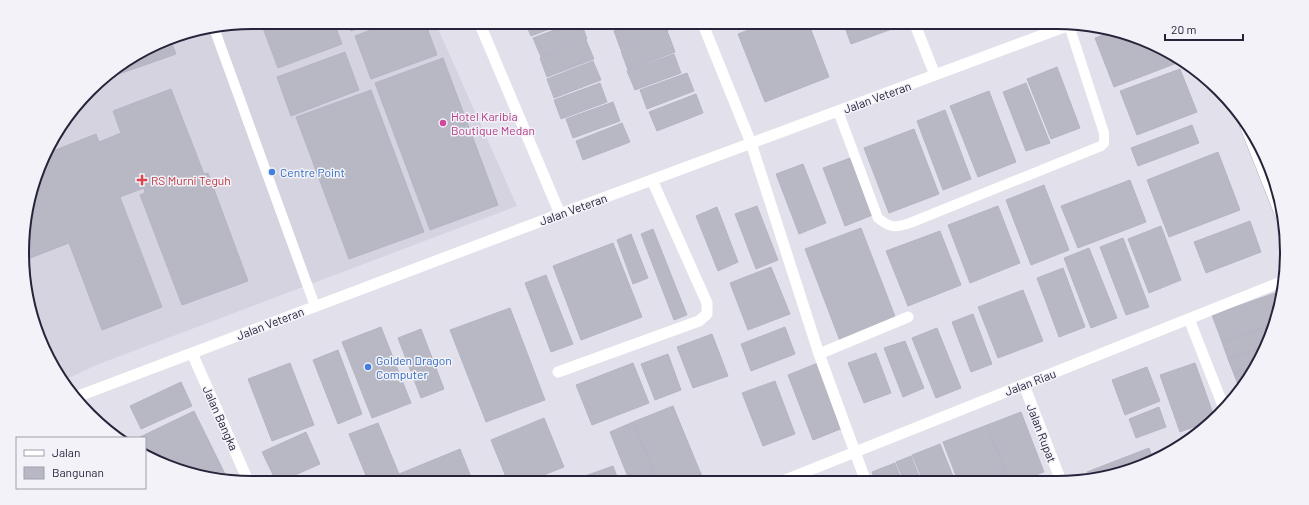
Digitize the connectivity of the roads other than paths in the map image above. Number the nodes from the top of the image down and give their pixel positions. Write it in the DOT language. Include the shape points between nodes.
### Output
graph roads {
  1 [pos="483,29"];
  2 [pos="705,29"];
  3 [pos="917,29"];
  4 [pos="1059,29"];
  5 [pos="1071,29"];
  6 [pos="215,32"];
  7 [pos="935,75"];
  8 [pos="838,111"];
  9 [pos="751,143"];
  10 [pos="652,180"];
  11 [pos="560,214"];
  12 [pos="1278,283"];
  13 [pos="315,306"];
  14 [pos="908,317"];
  15 [pos="1189,319"];
  16 [pos="192,353"];
  17 [pos="820,354"];
  18 [pos="558,372"];
  19 [pos="1024,384"];
  20 [pos="80,395"];
  21 [pos="1222,403"];
  22 [pos="855,451"];
  23 [pos="246,476"];
  24 [pos="795,476"];
  25 [pos="864,476"];
  26 [pos="1059,476"];
  1 -- 11 [label="street"];
  2 -- 9 [label="street"];
  3 -- 7 [label="street"];
  4 -- 7 [label="street, Jalan Veteran"];
  5 -- 8 [label="lane" via="1104,133 1104,143 910,223 898,227 886,225 878,218"];
  6 -- 13 [label="lane"];
  7 -- 8 [label="street, Jalan Veteran"];
  8 -- 9 [label="street, Jalan Veteran"];
  9 -- 10 [label="street, Jalan Veteran"];
  9 -- 17 [label="street"];
  10 -- 11 [label="street, Jalan Veteran"];
  10 -- 18 [label="street" via="707,303 707,314 699,321"];
  11 -- 13 [label="street, Jalan Veteran"];
  12 -- 15 [label="street, Jalan Riau"];
  13 -- 16 [label="street, Jalan Veteran"];
  14 -- 17 [label="street"];
  15 -- 19 [label="street, Jalan Riau"];
  15 -- 21 [label="street"];
  16 -- 20 [label="street, Jalan Veteran"];
  16 -- 23 [label="street, Jalan Bangka"];
  17 -- 22 [label="street"];
  19 -- 22 [label="street, Jalan Riau"];
  19 -- 26 [label="street, Jalan Rupat"];
  22 -- 24 [label="street, Jalan Riau"];
  22 -- 25 [label="street"];
}
